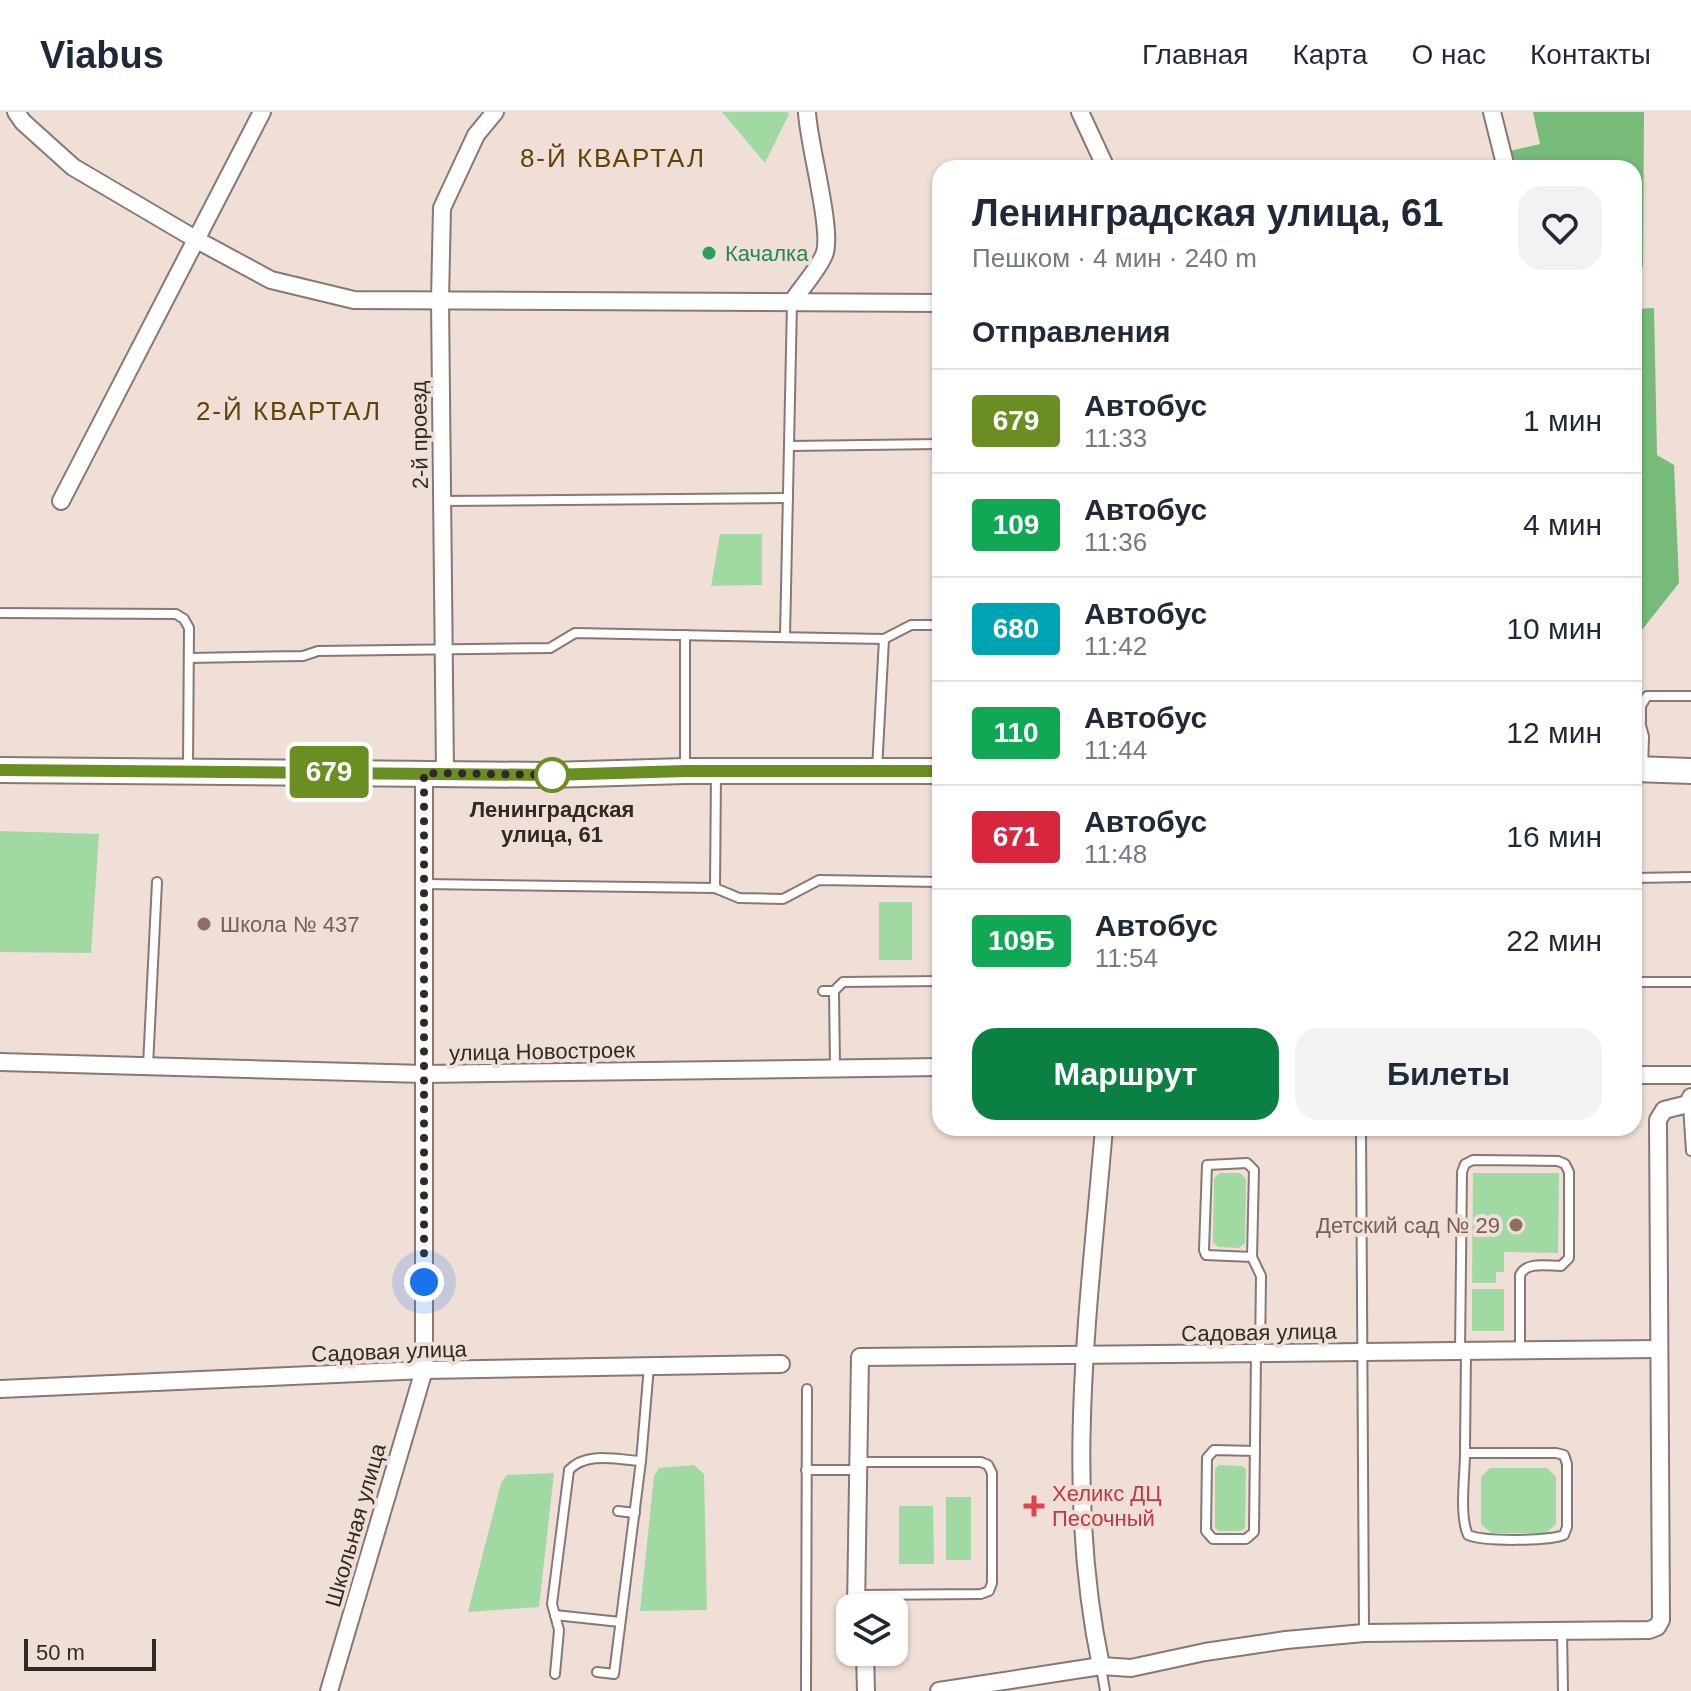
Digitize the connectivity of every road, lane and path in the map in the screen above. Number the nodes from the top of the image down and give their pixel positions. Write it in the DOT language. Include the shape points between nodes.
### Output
graph roads {
  1 [pos="16,112"];
  2 [pos="262,112"];
  3 [pos="495,112"];
  4 [pos="807,112"];
  5 [pos="1080,112"];
  6 [pos="1492,112"];
  7 [pos="1102,160"];
  8 [pos="1504,160"];
  9 [pos="197,240"];
  10 [pos="440,300"];
  11 [pos="792,302"];
  12 [pos="932,303"];
  13 [pos="932,444"];
  14 [pos="789,446"];
  15 [pos="788,498"];
  16 [pos="61,501"];
  17 [pos="442,501"];
  18 [pos="0,613"];
  19 [pos="932,625"];
  20 [pos="685,635"];
  21 [pos="785,637"];
  22 [pos="884,639"];
  23 [pos="443,649"];
  24 [pos="189,658"];
  25 [pos="1691,696"];
  26 [pos="1642,704"];
  27 [pos="1642,769"];
  28 [pos="0,770"];
  29 [pos="685,771"];
  30 [pos="877,771"];
  31 [pos="932,771"];
  32 [pos="1691,771"];
  33 [pos="188,772"];
  34 [pos="716,772"];
  35 [pos="435,773"];
  36 [pos="1691,877"];
  37 [pos="1642,878"];
  38 [pos="157,882"];
  39 [pos="932,882"];
  40 [pos="425,884"];
  41 [pos="715,888"];
  42 [pos="932,981"];
  43 [pos="1642,982"];
  44 [pos="1691,982"];
  45 [pos="823,991"];
  46 [pos="834,991"];
  47 [pos="0,1062"];
  48 [pos="148,1066"];
  49 [pos="932,1067"];
  50 [pos="835,1068"];
  51 [pos="424,1074"];
  52 [pos="1642,1075"];
  53 [pos="1691,1075"];
  54 [pos="1690,1101"];
  55 [pos="1103,1136"];
  56 [pos="1361,1136"];
  57 [pos="1691,1151"];
  58 [pos="1252,1257"];
  59 [pos="1659,1349"];
  60 [pos="1520,1350"];
  61 [pos="1463,1351"];
  62 [pos="1363,1353"];
  63 [pos="1258,1354"];
  64 [pos="1085,1357"];
  65 [pos="781,1364"];
  66 [pos="649,1366"];
  67 [pos="424,1370"];
  68 [pos="0,1389"];
  69 [pos="807,1389"];
  70 [pos="1255,1451"];
  71 [pos="1465,1453"];
  72 [pos="641,1461"];
  73 [pos="858,1466"];
  74 [pos="806,1470"];
  75 [pos="618,1511"];
  76 [pos="635,1513"];
  77 [pos="856,1594"];
  78 [pos="908,1598"];
  79 [pos="555,1615"];
  80 [pos="620,1622"];
  81 [pos="1562,1631"];
  82 [pos="1364,1633"];
  83 [pos="865,1666"];
  84 [pos="1101,1666"];
  85 [pos="597,1672"];
  86 [pos="555,1674"];
  87 [pos="806,1690"];
  88 [pos="329,1691"];
  89 [pos="866,1691"];
  90 [pos="939,1691"];
  91 [pos="1105,1691"];
  92 [pos="1563,1691"];
  1 -- 9 [label="street" via="73,167"];
  2 -- 9 [label="street"];
  3 -- 10 [label="street, 2-й проезд" via="476,135 442,208"];
  4 -- 11 [label="street" via="826,253"];
  5 -- 7 [label="street"];
  6 -- 8 [label="street"];
  9 -- 10 [label="street" via="271,280 354,300"];
  9 -- 16 [label="street"];
  10 -- 11 [label="street"];
  10 -- 17 [label="street, 2-й проезд"];
  11 -- 12 [label="street"];
  11 -- 14 [label="lane"];
  13 -- 14 [label="lane"];
  14 -- 15 [label="lane"];
  15 -- 17 [label="lane"];
  15 -- 21 [label="lane"];
  17 -- 23 [label="street, 2-й проезд"];
  18 -- 24 [label="lane" via="176,614 189,628"];
  19 -- 22 [label="lane" via="911,625"];
  20 -- 21 [label="lane"];
  20 -- 23 [label="lane" via="575,633 550,648"];
  20 -- 29 [label="lane"];
  21 -- 22 [label="lane"];
  22 -- 30 [label="lane"];
  23 -- 24 [label="lane"];
  23 -- 35 [label="street, 2-й проезд"];
  24 -- 33 [label="lane"];
  25 -- 26 [label="lane" via="1647,696"];
  27 -- 32 [label="main road"];
  28 -- 33 [label="main road"];
  29 -- 34 [label="main road"];
  29 -- 35 [label="main road"];
  30 -- 31 [label="main road"];
  30 -- 34 [label="main road"];
  33 -- 35 [label="main road"];
  34 -- 41 [label="lane"];
  35 -- 40 [label="street, 2-й проезд"];
  36 -- 37 [label="lane"];
  38 -- 48 [label="lane"];
  39 -- 41 [label="lane" via="819,880 783,899 739,898"];
  40 -- 41 [label="lane"];
  40 -- 51 [label="street, 2-й проезд"];
  42 -- 46 [label="lane" via="843,982"];
  43 -- 44 [label="lane"];
  45 -- 46 [label="lane"];
  46 -- 50 [label="lane"];
  47 -- 48 [label="street, улица Новостроек"];
  48 -- 51 [label="street, улица Новостроек"];
  49 -- 50 [label="street, улица Новостроек"];
  50 -- 51 [label="street, улица Новостроек"];
  51 -- 67 [label="street, Школьная улица"];
  52 -- 53 [label="street"];
  54 -- 57 [label="lane"];
  54 -- 59 [label="street" via="1664,1110 1658,1120"];
  55 -- 64 [label="street"];
  56 -- 62 [label="lane"];
  58 -- 58 [label="lane" via="1254,1170 1247,1163 1207,1165 1206,1255"];
  58 -- 63 [label="lane" via="1261,1276"];
  59 -- 60 [label="street, Садовая улица"];
  59 -- 81 [label="street" via="1661,1620 1649,1630"];
  60 -- 61 [label="street, Садовая улица"];
  60 -- 61 [label="lane" via="1523,1269 1561,1266 1569,1258 1569,1172 1558,1161 1465,1164"];
  61 -- 62 [label="street, Садовая улица"];
  61 -- 71 [label="lane"];
  62 -- 63 [label="street, Садовая улица"];
  62 -- 82 [label="lane"];
  63 -- 64 [label="street, Садовая улица"];
  63 -- 70 [label="lane"];
  64 -- 73 [label="street, Садовая улица" via="860,1357"];
  64 -- 84 [label="street" via="1081,1523"];
  65 -- 66 [label="street, Садовая улица"];
  66 -- 67 [label="street, Садовая улица"];
  66 -- 72 [label="lane"];
  67 -- 68 [label="street, Садовая улица"];
  67 -- 88 [label="street, Школьная улица"];
  69 -- 74 [label="lane"];
  70 -- 70 [label="lane" via="1254,1532 1246,1539 1213,1539 1206,1531 1207,1458 1214,1450"];
  71 -- 71 [label="lane" via="1468,1535 1564,1535 1564,1455"];
  72 -- 76 [label="lane"];
  72 -- 79 [label="lane" via="587,1458 569,1470 552,1604"];
  73 -- 74 [label="lane"];
  73 -- 77 [label="street"];
  73 -- 78 [label="lane" via="981,1462 992,1473 989,1591"];
  74 -- 87 [label="lane"];
  75 -- 76 [label="lane"];
  76 -- 80 [label="lane"];
  79 -- 80 [label="lane"];
  79 -- 86 [label="lane"];
  80 -- 85 [label="lane" via="614,1674"];
  81 -- 82 [label="street"];
  81 -- 92 [label="lane"];
  82 -- 84 [label="street" via="1232,1648 1131,1668"];
  83 -- 89 [label="street"];
  84 -- 90 [label="street"];
  84 -- 91 [label="lane"];
}
